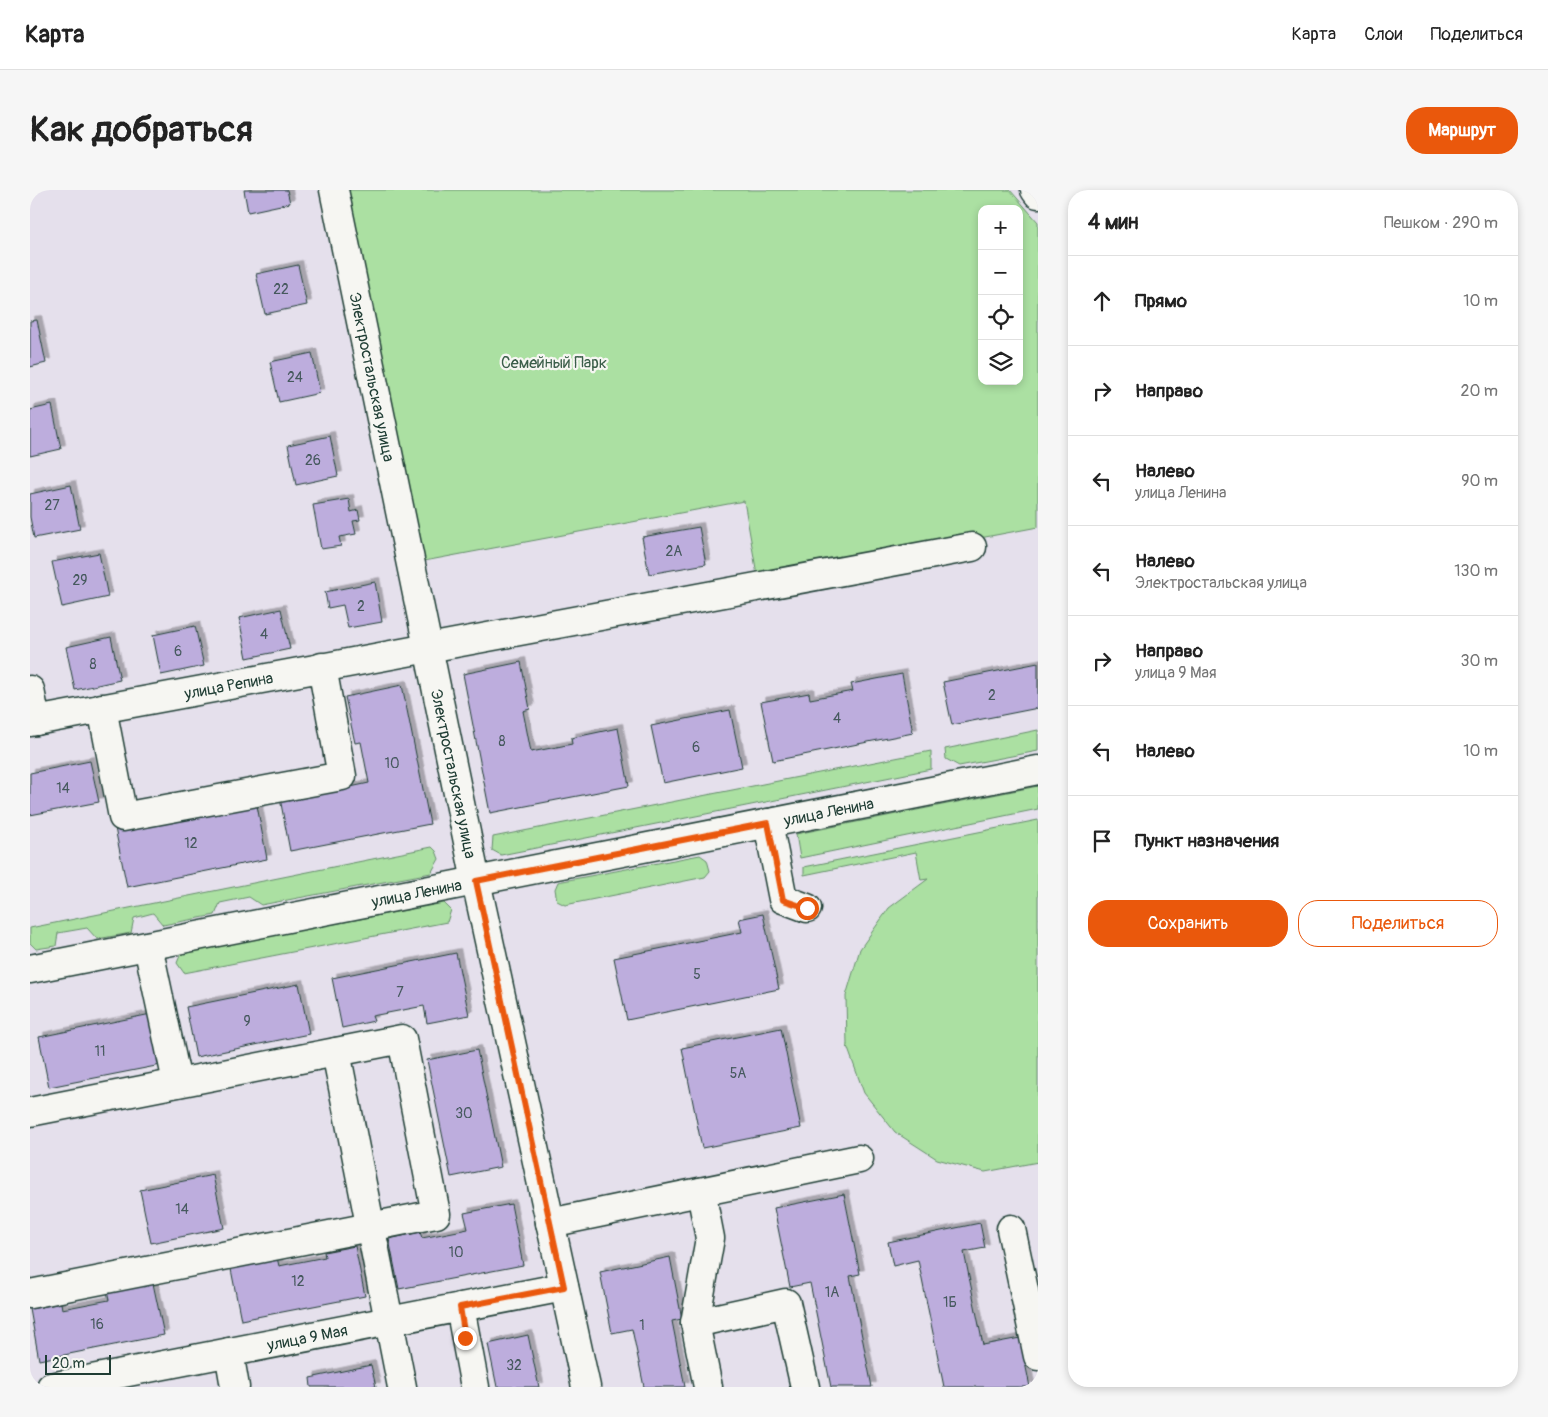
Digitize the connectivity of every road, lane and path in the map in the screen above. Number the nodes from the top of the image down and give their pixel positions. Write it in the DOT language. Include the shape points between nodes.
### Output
graph roads {
  1 [pos="334,190"];
  2 [pos="1035,190"];
  3 [pos="1038,194"];
  4 [pos="972,547"];
  5 [pos="428,648"];
  6 [pos="322,667"];
  7 [pos="30,690"];
  8 [pos="102,708"];
  9 [pos="33,721"];
  10 [pos="1038,770"];
  11 [pos="768,823"];
  12 [pos="476,881"];
  13 [pos="807,908"];
  14 [pos="148,946"];
  15 [pos="30,969"];
  16 [pos="336,1052"];
  17 [pos="177,1082"];
  18 [pos="30,1112"];
  19 [pos="859,1159"];
  20 [pos="700,1192"];
  21 [pos="550,1223"];
  22 [pos="370,1227"];
  23 [pos="1011,1229"];
  24 [pos="564,1287"];
  25 [pos="30,1294"];
  26 [pos="460,1307"];
  27 [pos="389,1321"];
  28 [pos="695,1322"];
  29 [pos="229,1352"];
  30 [pos="1038,1356"];
  31 [pos="66,1386"];
  32 [pos="236,1387"];
  33 [pos="402,1387"];
  34 [pos="475,1387"];
  35 [pos="586,1387"];
  36 [pos="708,1387"];
  37 [pos="804,1387"];
  1 -- 5 [label="street, Электростальская улица"];
  2 -- 3 [label="street"];
  4 -- 5 [label="street, улица Репина"];
  5 -- 6 [label="street, улица Репина"];
  5 -- 12 [label="street, Электростальская улица"];
  6 -- 8 [label="street, улица Репина"];
  6 -- 8 [label="street" via="342,776 122,817"];
  7 -- 9 [label="street"];
  8 -- 9 [label="street, улица Репина"];
  10 -- 11 [label="street, улица Ленина"];
  11 -- 12 [label="street, улица Ленина"];
  11 -- 13 [label="street" via="783,900"];
  12 -- 14 [label="street, улица Ленина"];
  12 -- 21 [label="street, Электростальская улица"];
  14 -- 15 [label="street, улица Ленина"];
  14 -- 17 [label="street"];
  16 -- 17 [label="street"];
  16 -- 22 [label="street"];
  16 -- 22 [label="street" via="402,1039 433,1195 436,1214"];
  17 -- 18 [label="street"];
  19 -- 20 [label="street"];
  20 -- 21 [label="street"];
  20 -- 28 [label="street" via="710,1238"];
  21 -- 24 [label="street, Электростальская улица"];
  22 -- 25 [label="street"];
  22 -- 27 [label="street"];
  23 -- 30 [label="street"];
  24 -- 26 [label="street, улица 9 Мая"];
  24 -- 35 [label="street, Электростальская улица"];
  26 -- 27 [label="street, улица 9 Мая"];
  26 -- 34 [label="street"];
  27 -- 29 [label="street, улица 9 Мая"];
  27 -- 33 [label="street"];
  28 -- 36 [label="street"];
  28 -- 37 [label="street" via="786,1303"];
  29 -- 31 [label="street, улица 9 Мая"];
  29 -- 32 [label="street"];
}
